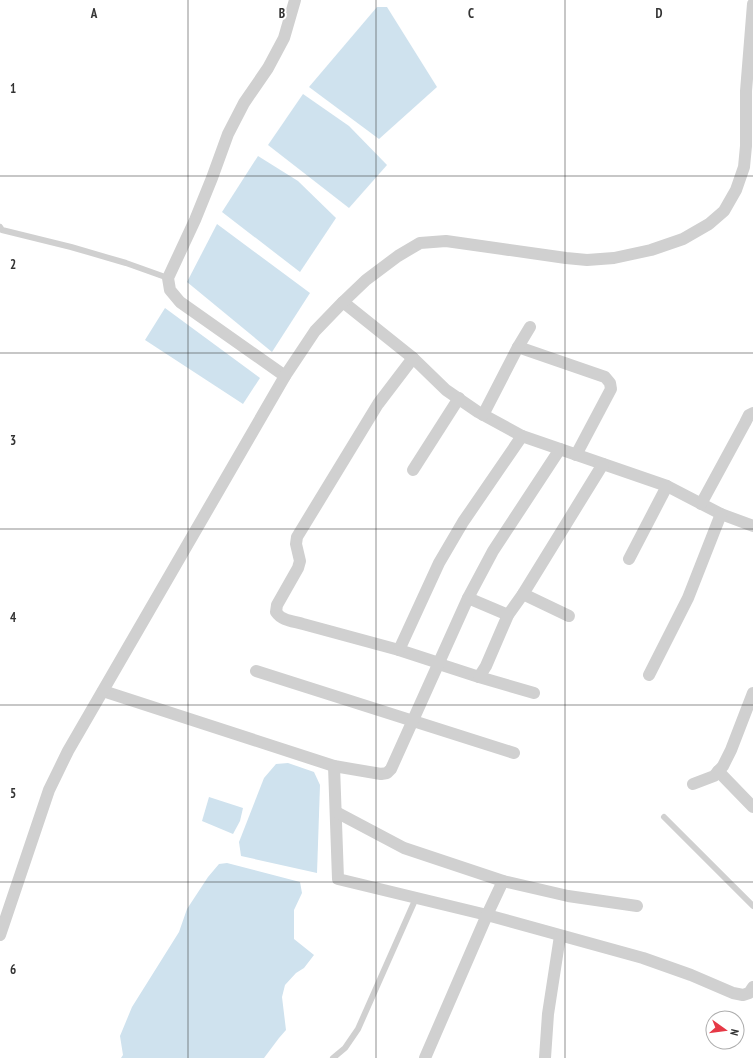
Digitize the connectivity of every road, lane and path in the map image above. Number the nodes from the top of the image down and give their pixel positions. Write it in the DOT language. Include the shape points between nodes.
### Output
graph roads {
  1 [pos="295,0"];
  2 [pos="753,4"];
  3 [pos="0,228"];
  4 [pos="168,278"];
  5 [pos="343,302"];
  6 [pos="530,327"];
  7 [pos="518,347"];
  8 [pos="413,358"];
  9 [pos="285,376"];
  10 [pos="459,398"];
  11 [pos="753,413"];
  12 [pos="483,415"];
  13 [pos="522,436"];
  14 [pos="560,449"];
  15 [pos="576,455"];
  16 [pos="603,464"];
  17 [pos="413,470"];
  18 [pos="667,486"];
  19 [pos="701,504"];
  20 [pos="721,514"];
  21 [pos="753,526"];
  22 [pos="628,559"];
  23 [pos="523,594"];
  24 [pos="468,598"];
  25 [pos="508,614"];
  26 [pos="569,616"];
  27 [pos="399,650"];
  28 [pos="439,664"];
  29 [pos="256,671"];
  30 [pos="649,675"];
  31 [pos="479,677"];
  32 [pos="103,691"];
  33 [pos="534,692"];
  34 [pos="753,693"];
  35 [pos="412,721"];
  36 [pos="514,753"];
  37 [pos="334,766"];
  38 [pos="718,772"];
  39 [pos="693,784"];
  40 [pos="753,806"];
  41 [pos="336,812"];
  42 [pos="664,817"];
  43 [pos="503,881"];
  44 [pos="416,898"];
  45 [pos="636,906"];
  46 [pos="753,906"];
  47 [pos="487,915"];
  48 [pos="0,935"];
  49 [pos="560,936"];
  50 [pos="753,987"];
  51 [pos="333,1058"];
  52 [pos="426,1058"];
  53 [pos="545,1058"];
  1 -- 4 [label="street" via="284,38 228,134 195,220"];
  2 -- 5 [label="street" via="746,91 744,167 736,190 724,211 709,224 683,238 651,250 614,258 587,260 446,241 420,243 366,280"];
  3 -- 4 [label="lane" via="126,263"];
  4 -- 9 [label="street" via="170,290 180,302"];
  5 -- 8 [label="street"];
  5 -- 9 [label="street" via="315,331"];
  6 -- 7 [label="street"];
  7 -- 12 [label="street"];
  7 -- 15 [label="street" via="605,377 610,383 611,388"];
  8 -- 10 [label="street" via="446,390"];
  8 -- 27 [label="street" via="378,404 297,537 300,561 277,605 276,612 287,620"];
  9 -- 32 [label="street"];
  10 -- 12 [label="street"];
  10 -- 17 [label="street"];
  11 -- 19 [label="street"];
  12 -- 13 [label="street"];
  13 -- 14 [label="street"];
  13 -- 27 [label="street" via="463,522 439,563"];
  14 -- 15 [label="street"];
  14 -- 24 [label="street" via="494,551"];
  15 -- 16 [label="street"];
  16 -- 18 [label="street"];
  16 -- 23 [label="street"];
  18 -- 19 [label="street"];
  18 -- 22 [label="street"];
  19 -- 20 [label="street"];
  20 -- 21 [label="street"];
  20 -- 30 [label="street" via="688,598"];
  23 -- 25 [label="street"];
  23 -- 26 [label="street"];
  24 -- 25 [label="street"];
  24 -- 28 [label="street"];
  25 -- 31 [label="street"];
  27 -- 28 [label="street"];
  28 -- 31 [label="street"];
  28 -- 35 [label="street"];
  29 -- 35 [label="street"];
  31 -- 33 [label="street"];
  32 -- 37 [label="street"];
  32 -- 48 [label="street" via="49,790"];
  34 -- 38 [label="street" via="731,750"];
  35 -- 36 [label="street"];
  35 -- 37 [label="street" via="387,773"];
  37 -- 41 [label="street"];
  38 -- 39 [label="street"];
  38 -- 40 [label="street"];
  41 -- 43 [label="street" via="404,848"];
  41 -- 44 [label="street" via="338,879"];
  42 -- 46 [label="lane"];
  43 -- 45 [label="street" via="568,896"];
  43 -- 47 [label="street"];
  44 -- 47 [label="street"];
  44 -- 51 [label="lane" via="358,1029 345,1048"];
  47 -- 49 [label="street"];
  47 -- 52 [label="street"];
  49 -- 50 [label="street" via="643,958 733,992 749,993"];
  49 -- 53 [label="street" via="548,1014"];
}
